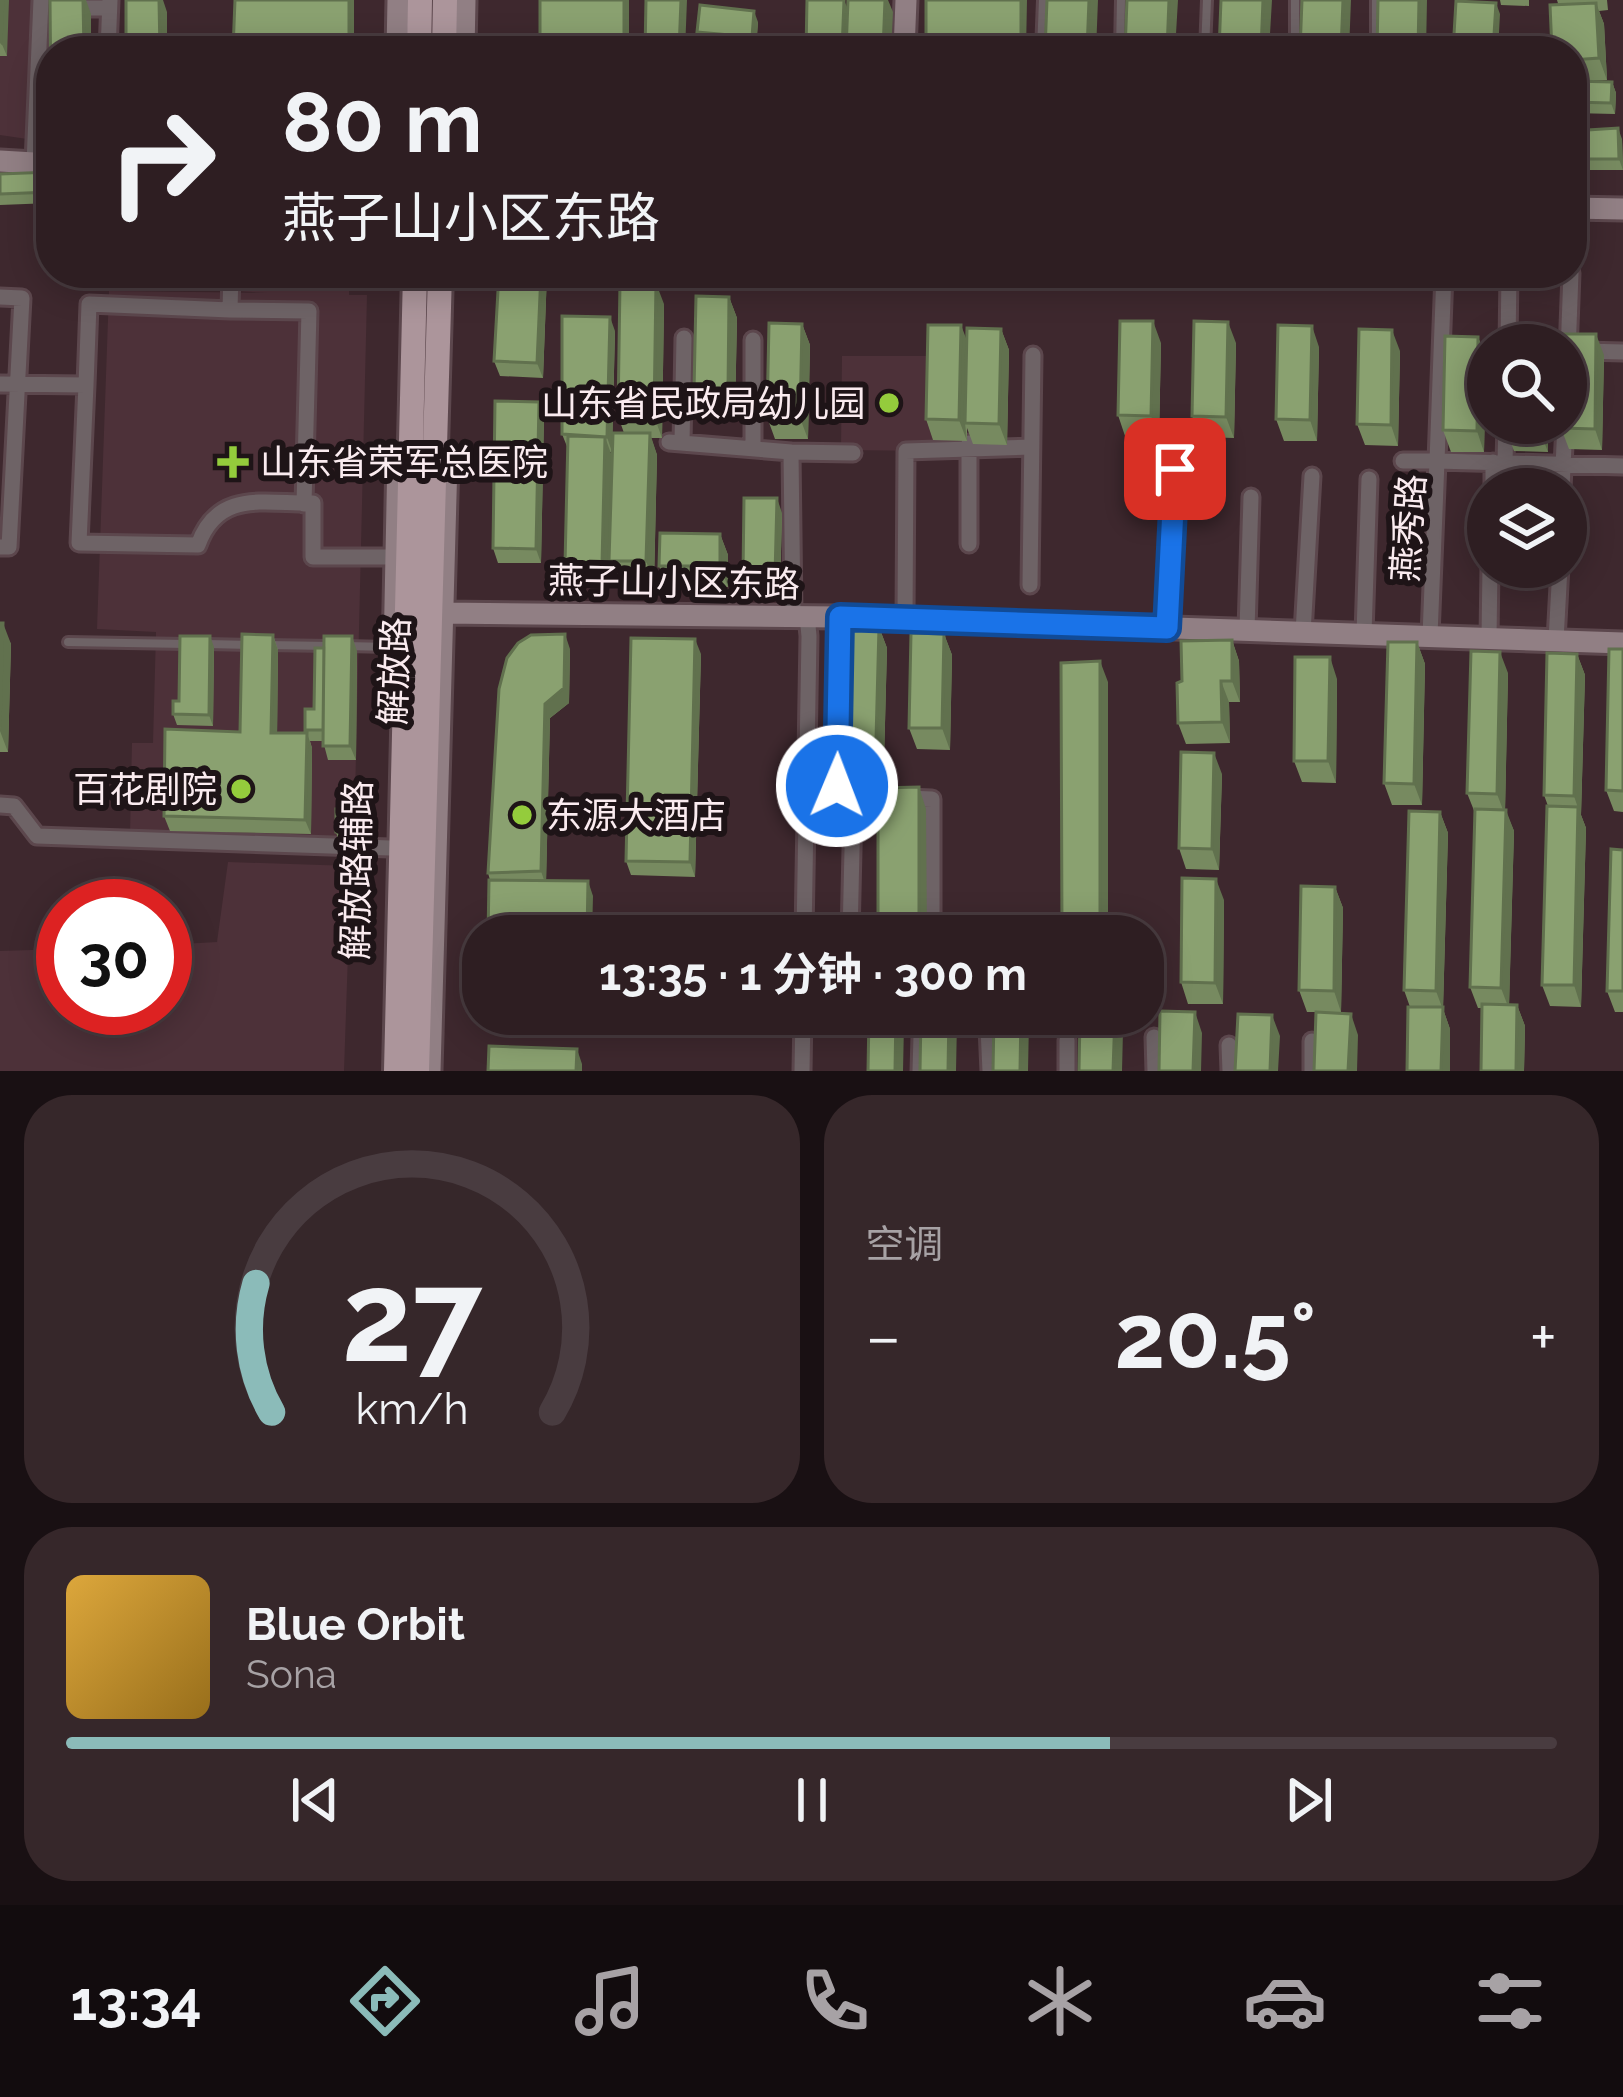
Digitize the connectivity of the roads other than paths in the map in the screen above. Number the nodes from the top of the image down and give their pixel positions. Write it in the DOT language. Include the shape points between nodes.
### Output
graph roads {
  1 [pos="398,0"];
  2 [pos="420,0"];
  3 [pos="445,0"];
  4 [pos="464,0"];
  5 [pos="904,0"];
  6 [pos="1043,0"];
  7 [pos="1121,0"];
  8 [pos="1207,0"];
  9 [pos="1295,0"];
  10 [pos="1376,0"];
  11 [pos="41,4"];
  12 [pos="110,4"];
  13 [pos="41,36"];
  14 [pos="109,36"];
  15 [pos="397,36"];
  16 [pos="419,36"];
  17 [pos="444,36"];
  18 [pos="464,36"];
  19 [pos="903,36"];
  20 [pos="1042,36"];
  21 [pos="1120,36"];
  22 [pos="1206,36"];
  23 [pos="1295,36"];
  24 [pos="1376,36"];
  25 [pos="0,161"];
  26 [pos="36,163"];
  27 [pos="1587,211"];
  28 [pos="1623,212"];
  29 [pos="231,288"];
  30 [pos="416,288"];
  31 [pos="439,288"];
  32 [pos="1444,288"];
  33 [pos="1509,288"];
  34 [pos="1570,288"];
  35 [pos="0,297"];
  36 [pos="230,310"];
  37 [pos="1508,324"];
  38 [pos="1568,324"];
  39 [pos="684,338"];
  40 [pos="753,340"];
  41 [pos="1443,349"];
  42 [pos="1465,350"];
  43 [pos="1587,351"];
  44 [pos="1623,352"];
  45 [pos="1033,355"];
  46 [pos="9,384"];
  47 [pos="86,385"];
  48 [pos="970,428"];
  49 [pos="1502,444"];
  50 [pos="1564,444"];
  51 [pos="1031,447"];
  52 [pos="423,448"];
  53 [pos="753,448"];
  54 [pos="969,449"];
  55 [pos="791,452"];
  56 [pos="853,453"];
  57 [pos="1403,461"];
  58 [pos="1438,461"];
  59 [pos="1499,462"];
  60 [pos="7,464"];
  61 [pos="1563,464"];
  62 [pos="1623,466"];
  63 [pos="1497,468"];
  64 [pos="1563,468"];
  65 [pos="1175,469"];
  66 [pos="1312,476"];
  67 [pos="1369,479"];
  68 [pos="1251,497"];
  69 [pos="304,503"];
  70 [pos="969,544"];
  71 [pos="0,547"];
  72 [pos="396,557"];
  73 [pos="1030,585"];
  74 [pos="1490,588"];
  75 [pos="1559,588"];
  76 [pos="443,613"];
  77 [pos="800,616"];
  78 [pos="840,617"];
  79 [pos="905,620"];
  80 [pos="1167,628"];
  81 [pos="1247,631"];
  82 [pos="1303,633"];
  83 [pos="1364,634"];
  84 [pos="1430,636"];
  85 [pos="1489,638"];
  86 [pos="1556,640"];
  87 [pos="68,642"];
  88 [pos="1623,643"];
  89 [pos="394,646"];
  90 [pos="806,784"];
  91 [pos="0,805"];
  92 [pos="390,848"];
  93 [pos="804,915"];
  94 [pos="850,915"];
  95 [pos="932,915"];
  96 [pos="803,1035"];
  97 [pos="988,1035"];
  98 [pos="921,1036"];
  99 [pos="1154,1037"];
  100 [pos="1067,1040"];
  101 [pos="1312,1041"];
  102 [pos="1229,1045"];
  103 [pos="385,1071"];
  104 [pos="396,1071"];
  105 [pos="417,1071"];
  106 [pos="430,1071"];
  107 [pos="802,1071"];
  108 [pos="920,1071"];
  109 [pos="990,1071"];
  110 [pos="1066,1071"];
  111 [pos="1154,1071"];
  112 [pos="1230,1071"];
  113 [pos="1312,1071"];
  1 -- 15 [label="street"];
  2 -- 16 [label="main road"];
  3 -- 17 [label="main road"];
  4 -- 18 [label="street"];
  5 -- 19 [label="street"];
  6 -- 20 [label="lane"];
  7 -- 21 [label="lane"];
  8 -- 22 [label="lane"];
  9 -- 23 [label="lane"];
  10 -- 24 [label="lane"];
  11 -- 12 [label="street"];
  11 -- 13 [label="street"];
  12 -- 14 [label="street"];
  25 -- 26 [label="street"];
  27 -- 28 [label="street"];
  29 -- 36 [label="street"];
  30 -- 52 [label="main road, 解放路"];
  31 -- 52 [label="main road, 解放路"];
  32 -- 41 [label="street"];
  33 -- 37 [label="street"];
  34 -- 38 [label="street"];
  35 -- 46 [label="street" via="22,298"];
  36 -- 47 [label="street" via="89,304"];
  36 -- 69 [label="street" via="309,311"];
  39 -- 53 [label="street" via="676,442"];
  40 -- 53 [label="street"];
  41 -- 42 [label="street"];
  41 -- 58 [label="street"];
  43 -- 44 [label="street"];
  45 -- 51 [label="street"];
  46 -- 47 [label="street"];
  46 -- 60 [label="street"];
  47 -- 69 [label="street" via="79,543 198,544 233,503"];
  48 -- 54 [label="street"];
  49 -- 59 [label="street"];
  50 -- 61 [label="street"];
  51 -- 54 [label="street"];
  51 -- 73 [label="street"];
  52 -- 72 [label="street, 解放路辅路"];
  52 -- 76 [label="street"];
  52 -- 104 [label="main road, 解放路"];
  52 -- 105 [label="main road, 解放路"];
  53 -- 55 [label="street"];
  54 -- 70 [label="street"];
  54 -- 79 [label="street" via="906,451"];
  55 -- 56 [label="street"];
  55 -- 77 [label="street"];
  57 -- 58 [label="street"];
  58 -- 59 [label="street, 燕秀路"];
  58 -- 84 [label="street, 燕秀路"];
  59 -- 61 [label="street, 燕秀路"];
  59 -- 63 [label="street"];
  60 -- 71 [label="street" via="9,547"];
  61 -- 62 [label="street, 燕秀路"];
  61 -- 64 [label="street"];
  65 -- 80 [label="street"];
  66 -- 82 [label="street"];
  67 -- 83 [label="street"];
  68 -- 81 [label="street"];
  69 -- 72 [label="street" via="313,503 314,557"];
  72 -- 89 [label="street, 解放路辅路"];
  74 -- 85 [label="street"];
  75 -- 86 [label="street"];
  76 -- 77 [label="street, 燕子山小区东路"];
  76 -- 106 [label="street"];
  77 -- 78 [label="street, 燕子山小区东路"];
  77 -- 90 [label="street" via="809,636"];
  78 -- 79 [label="street, 燕子山小区东路"];
  78 -- 90 [label="street" via="837,786"];
  79 -- 80 [label="street, 燕子山小区东路"];
  80 -- 81 [label="street, 燕子山小区东路"];
  81 -- 82 [label="street, 燕子山小区东路"];
  82 -- 83 [label="street, 燕子山小区东路"];
  83 -- 84 [label="street, 燕子山小区东路"];
  84 -- 85 [label="street, 燕子山小区东路"];
  85 -- 86 [label="street, 燕子山小区东路"];
  86 -- 88 [label="street, 燕子山小区东路"];
  87 -- 89 [label="lane"];
  89 -- 92 [label="street, 解放路辅路"];
  90 -- 93 [label="street"];
  91 -- 92 [label="street" via="14,806 37,836"];
  92 -- 103 [label="street, 解放路辅路"];
  94 -- 95 [label="street" via="856,796 932,799"];
  96 -- 107 [label="street"];
  97 -- 109 [label="street"];
  98 -- 108 [label="street"];
  99 -- 111 [label="street"];
  100 -- 110 [label="street"];
  101 -- 113 [label="street"];
  102 -- 112 [label="street"];
}
